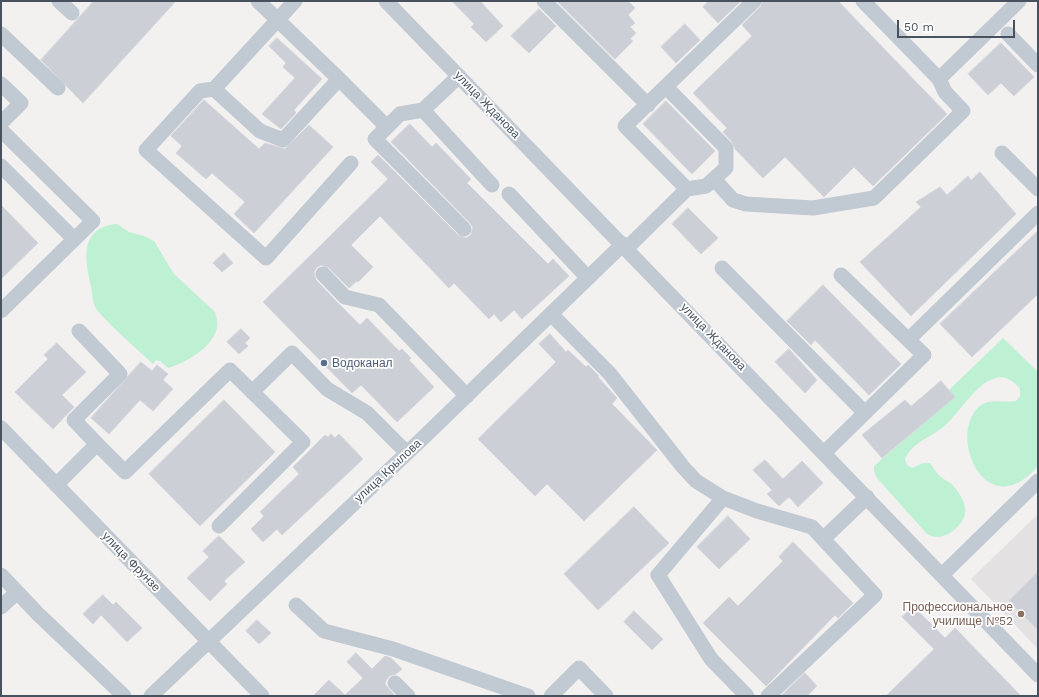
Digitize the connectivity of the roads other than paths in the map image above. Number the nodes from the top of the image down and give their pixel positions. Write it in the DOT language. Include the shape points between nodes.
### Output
graph roads {
  1 [pos="59,1"];
  2 [pos="258,1"];
  3 [pos="295,1"];
  4 [pos="386,1"];
  5 [pos="544,1"];
  6 [pos="754,1"];
  7 [pos="863,1"];
  8 [pos="1020,1"];
  9 [pos="72,13"];
  10 [pos="278,19"];
  11 [pos="1,34"];
  12 [pos="1008,34"];
  13 [pos="1038,65"];
  14 [pos="460,76"];
  15 [pos="339,79"];
  16 [pos="939,79"];
  17 [pos="1,84"];
  18 [pos="666,87"];
  19 [pos="58,88"];
  20 [pos="214,89"];
  21 [pos="648,105"];
  22 [pos="423,110"];
  23 [pos="1,123"];
  24 [pos="388,127"];
  25 [pos="1,130"];
  26 [pos="1002,153"];
  27 [pos="351,162"];
  28 [pos="1,166"];
  29 [pos="714,179"];
  30 [pos="492,185"];
  31 [pos="687,189"];
  32 [pos="1038,189"];
  33 [pos="509,194"];
  34 [pos="1038,213"];
  35 [pos="464,229"];
  36 [pos="74,240"];
  37 [pos="625,246"];
  38 [pos="722,268"];
  39 [pos="323,274"];
  40 [pos="841,275"];
  41 [pos="588,278"];
  42 [pos="1,311"];
  43 [pos="551,314"];
  44 [pos="80,331"];
  45 [pos="908,340"];
  46 [pos="252,392"];
  47 [pos="467,396"];
  48 [pos="865,413"];
  49 [pos="1,428"];
  50 [pos="97,444"];
  51 [pos="824,453"];
  52 [pos="407,454"];
  53 [pos="1038,480"];
  54 [pos="56,485"];
  55 [pos="867,497"];
  56 [pos="723,498"];
  57 [pos="219,526"];
  58 [pos="823,539"];
  59 [pos="1,575"];
  60 [pos="942,575"];
  61 [pos="17,592"];
  62 [pos="296,605"];
  63 [pos="1,607"];
  64 [pos="208,641"];
  65 [pos="1038,675"];
  66 [pos="395,683"];
  67 [pos="124,696"];
  68 [pos="152,696"];
  69 [pos="262,696"];
  70 [pos="408,696"];
  71 [pos="528,696"];
  72 [pos="551,696"];
  73 [pos="606,696"];
  74 [pos="747,696"];
  75 [pos="768,696"];
  1 -- 9 [label="street"];
  2 -- 10 [label="street"];
  3 -- 10 [label="street"];
  4 -- 14 [label="street, улица Жданова"];
  5 -- 21 [label="street"];
  6 -- 18 [label="street"];
  7 -- 16 [label="street"];
  8 -- 16 [label="street"];
  10 -- 15 [label="street"];
  10 -- 20 [label="street"];
  11 -- 19 [label="street"];
  12 -- 13 [label="street"];
  14 -- 22 [label="street"];
  14 -- 37 [label="street, улица Жданова"];
  15 -- 20 [label="street" via="283,140 260,131"];
  15 -- 24 [label="street"];
  16 -- 29 [label="street" via="945,92 963,111 874,198 813,208 746,204 734,200"];
  17 -- 23 [label="street" via="20,103"];
  18 -- 21 [label="street"];
  18 -- 29 [label="street" via="726,148 726,168"];
  20 -- 27 [label="street" via="200,91 146,150 266,258"];
  21 -- 31 [label="street" via="625,126"];
  22 -- 24 [label="street" via="400,114"];
  22 -- 30 [label="street"];
  24 -- 35 [label="street" via="376,139"];
  25 -- 36 [label="street" via="93,221"];
  26 -- 32 [label="street"];
  28 -- 36 [label="street"];
  29 -- 31 [label="street" via="706,186"];
  31 -- 37 [label="street, улица Крылова"];
  33 -- 41 [label="street"];
  34 -- 45 [label="street"];
  36 -- 42 [label="street"];
  37 -- 41 [label="street, улица Крылова"];
  37 -- 51 [label="street, улица Жданова"];
  38 -- 48 [label="street"];
  39 -- 47 [label="street" via="345,297 379,305"];
  40 -- 45 [label="street"];
  41 -- 43 [label="street, улица Крылова"];
  43 -- 47 [label="street, улица Крылова"];
  43 -- 56 [label="street" via="610,374 696,481"];
  44 -- 50 [label="street" via="120,374 74,420"];
  45 -- 48 [label="street" via="924,355"];
  46 -- 50 [label="street" via="230,370 126,472"];
  46 -- 52 [label="street" via="292,353 327,389 367,413"];
  46 -- 57 [label="street" via="303,442"];
  47 -- 52 [label="street, улица Крылова"];
  48 -- 51 [label="street"];
  49 -- 54 [label="street, улица Фрунзе"];
  50 -- 54 [label="street"];
  51 -- 55 [label="street, улица Жданова"];
  52 -- 64 [label="street, улица Крылова"];
  53 -- 60 [label="street"];
  54 -- 64 [label="street, улица Фрунзе"];
  55 -- 58 [label="street"];
  55 -- 60 [label="street, улица Жданова"];
  56 -- 58 [label="street" via="812,527"];
  56 -- 74 [label="street" via="658,575 711,659"];
  58 -- 75 [label="street" via="875,595"];
  59 -- 61 [label="street"];
  60 -- 65 [label="street, улица Жданова"];
  61 -- 63 [label="street"];
  61 -- 67 [label="street"];
  62 -- 71 [label="street" via="324,631 393,648"];
  64 -- 68 [label="street, улица Крылова"];
  64 -- 69 [label="street, улица Фрунзе"];
  66 -- 70 [label="street"];
  72 -- 73 [label="street" via="579,668"];
}
